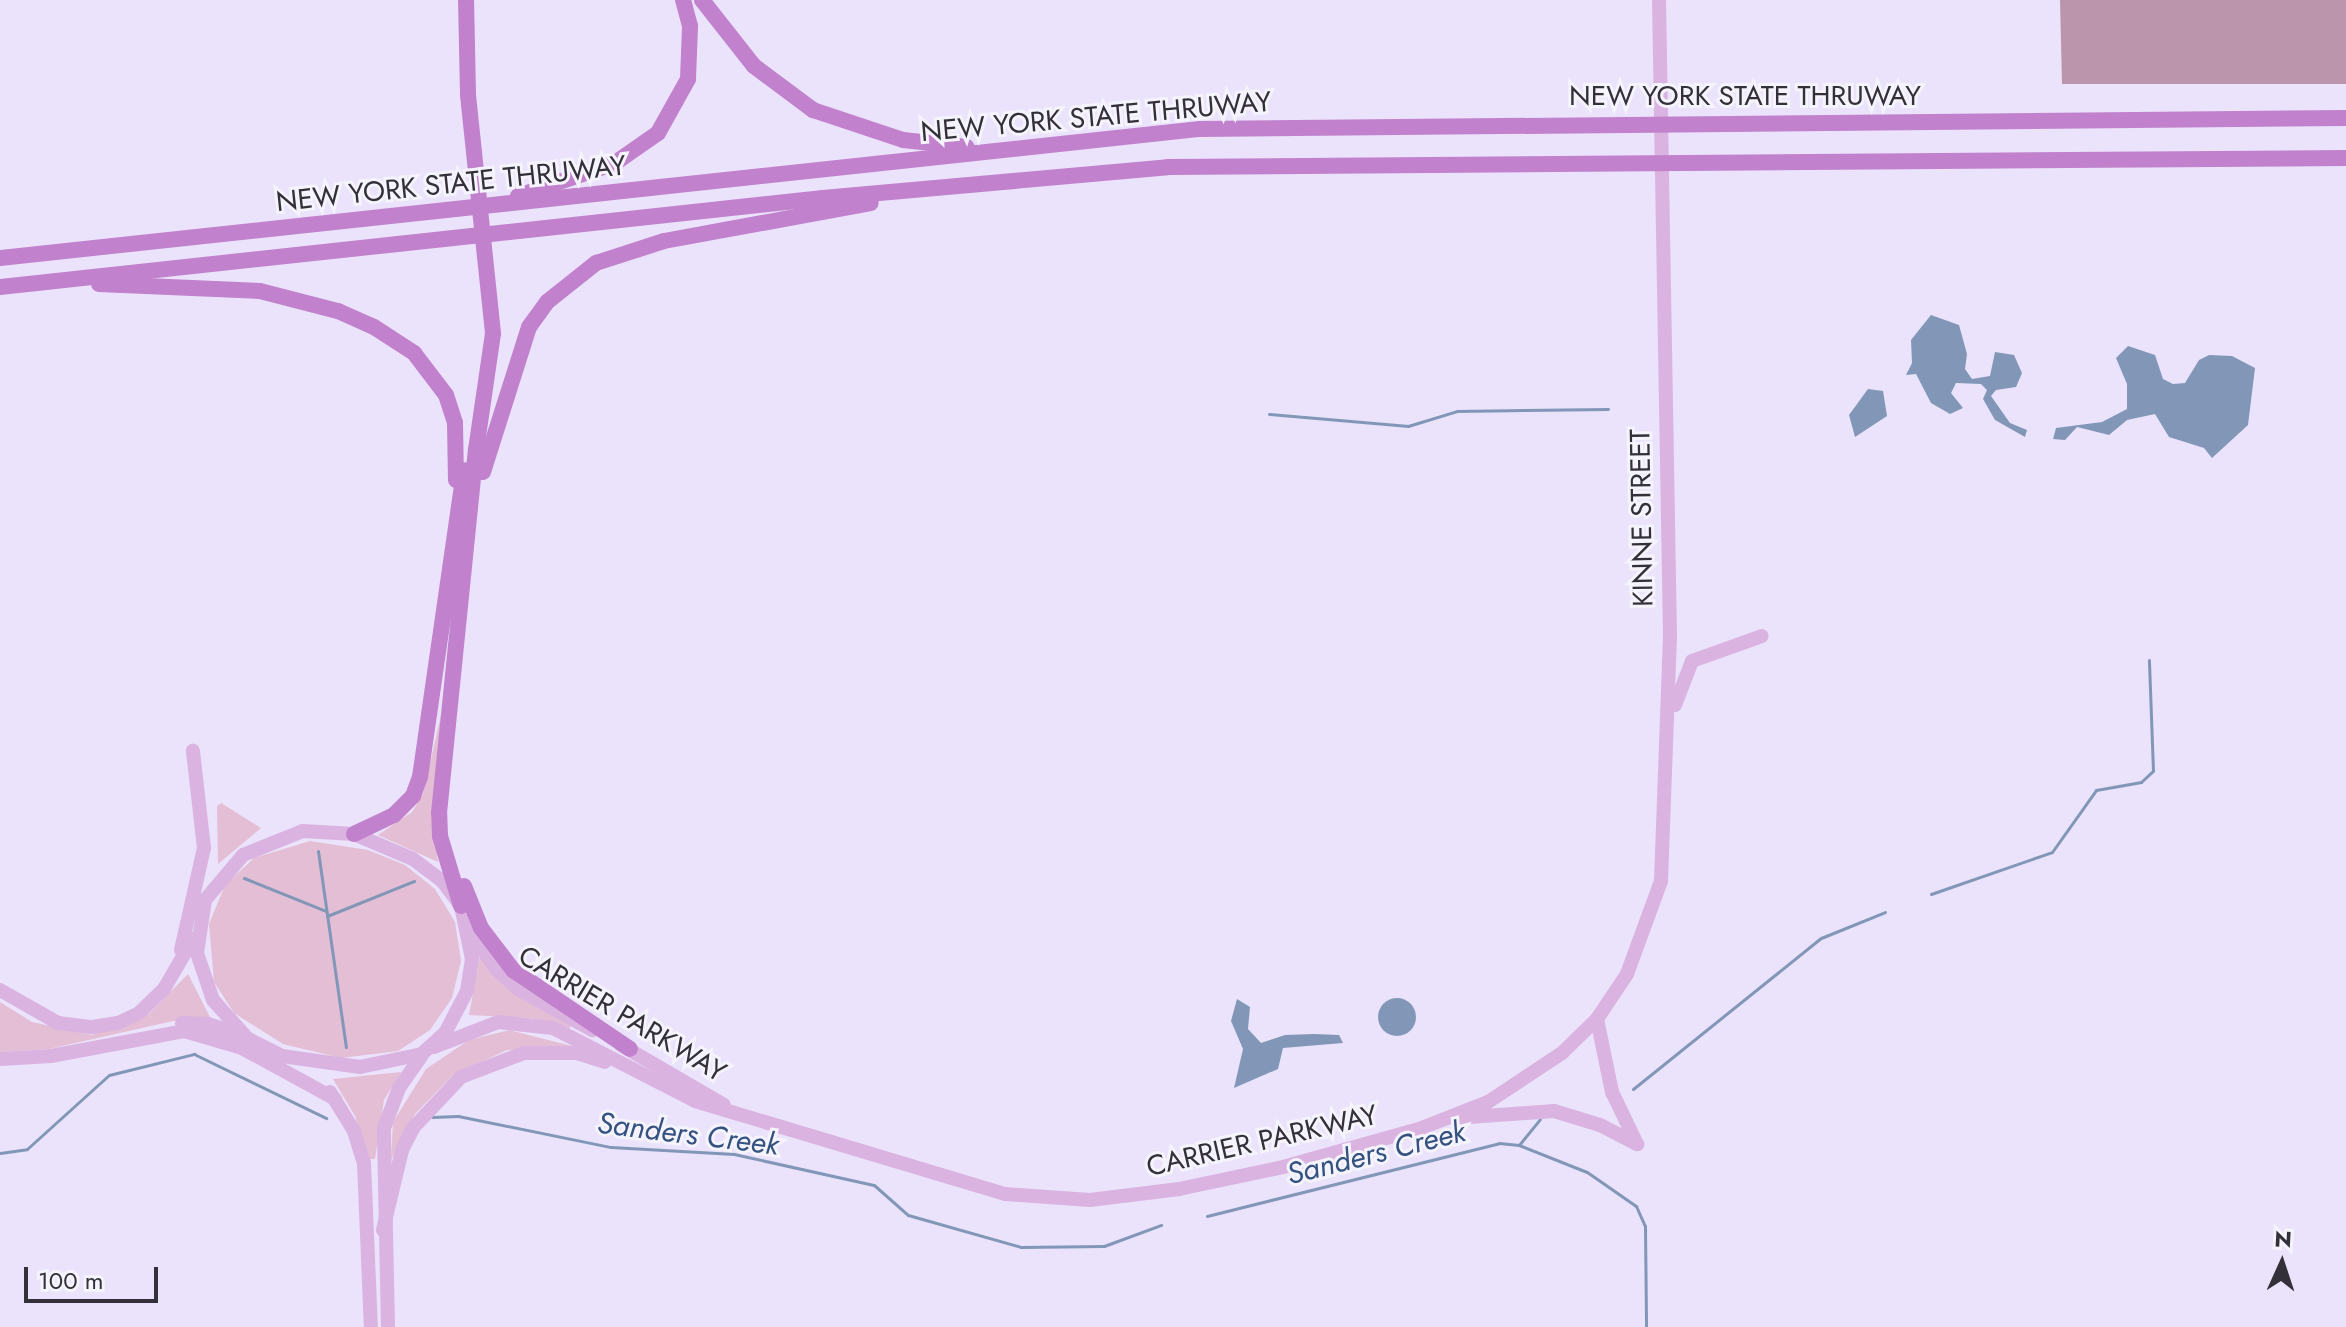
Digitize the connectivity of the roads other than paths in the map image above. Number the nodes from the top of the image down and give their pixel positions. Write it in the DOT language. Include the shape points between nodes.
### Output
graph roads {
  1 [pos="456,0"];
  2 [pos="466,0"];
  3 [pos="683,0"];
  4 [pos="702,0"];
  5 [pos="1659,0"];
  6 [pos="2346,118"];
  7 [pos="1029,147"];
  8 [pos="2346,158"];
  9 [pos="473,173"];
  10 [pos="955,186"];
  11 [pos="486,206"];
  12 [pos="0,258"];
  13 [pos="47,282"];
  14 [pos="0,287"];
  15 [pos="461,551"];
  16 [pos="1762,636"];
  17 [pos="1670,725"];
  18 [pos="193,751"];
  19 [pos="439,813"];
  20 [pos="354,834"];
  21 [pos="461,906"];
  22 [pos="199,924"];
  23 [pos="467,924"];
  24 [pos="173,977"];
  25 [pos="0,990"];
  26 [pos="1597,1019"];
  27 [pos="247,1038"];
  28 [pos="630,1049"];
  29 [pos="428,1050"];
  30 [pos="72,1053"];
  31 [pos="282,1056"];
  32 [pos="0,1059"];
  33 [pos="645,1077"];
  34 [pos="335,1099"];
  35 [pos="725,1106"];
  36 [pos="1451,1118"];
  37 [pos="383,1230"];
  38 [pos="371,1327"];
  39 [pos="388,1327"];
  1 -- 9 [label="highway" via="454,38"];
  2 -- 9 [label="highway"];
  3 -- 11 [label="highway" via="691,40 688,79 658,133 615,163"];
  4 -- 7 [label="highway" via="754,66 782,90 834,120 926,144"];
  5 -- 17 [label="main road, KINNE STREET"];
  6 -- 7 [label="highway, NEW YORK STATE THRUWAY" via="1256,126"];
  7 -- 11 [label="highway, NEW YORK STATE THRUWAY"];
  8 -- 10 [label="highway, NEW YORK STATE THRUWAY" via="1168,167"];
  9 -- 15 [label="highway" via="482,261 481,360"];
  10 -- 13 [label="highway, NEW YORK STATE THRUWAY"];
  10 -- 15 [label="highway" via="641,246 596,263 547,302 519,350"];
  11 -- 12 [label="highway, NEW YORK STATE THRUWAY"];
  13 -- 14 [label="highway, NEW YORK STATE THRUWAY"];
  13 -- 15 [label="highway" via="260,291 338,311 414,353 437,379 455,423"];
  15 -- 19 [label="highway"];
  15 -- 20 [label="highway" via="416,790 394,815"];
  16 -- 17 [label="main road" via="1692,661"];
  17 -- 26 [label="main road, KINNE STREET" via="1667,821 1656,906 1627,974"];
  18 -- 24 [label="main road" via="204,848"];
  19 -- 21 [label="highway" via="440,836"];
  19 -- 28 [label="highway" via="476,916 503,959 549,998"];
  20 -- 21 [label="main road" via="425,867"];
  20 -- 22 [label="main road" via="303,831 260,845 222,875 205,900"];
  21 -- 23 [label="main road"];
  22 -- 24 [label="main road"];
  22 -- 27 [label="main road" via="202,975 221,1012"];
  23 -- 28 [label="main road, CARRIER PARKWAY" via="490,962 518,989"];
  23 -- 29 [label="main road" via="472,959 467,991"];
  24 -- 25 [label="main road" via="139,1013 92,1027 50,1019"];
  26 -- 36 [label="main road, CARRIER PARKWAY" via="1562,1053"];
  26 -- 36 [label="main road" via="1612,1092 1637,1144 1554,1111"];
  27 -- 30 [label="main road" via="215,1025 184,1023 153,1027"];
  27 -- 31 [label="main road"];
  28 -- 35 [label="main road, CARRIER PARKWAY"];
  29 -- 31 [label="main road" via="360,1067"];
  29 -- 33 [label="main road, CARRIER PARKWAY" via="474,1028 529,1023 562,1032"];
  29 -- 37 [label="main road" via="399,1088 384,1128"];
  30 -- 32 [label="main road"];
  30 -- 34 [label="main road" via="168,1033 206,1034 295,1073"];
  31 -- 34 [label="main road" via="319,1079"];
  33 -- 35 [label="main road, CARRIER PARKWAY" via="695,1101"];
  33 -- 37 [label="main road" via="577,1053 547,1051 503,1057 461,1077 413,1128 402,1150"];
  34 -- 38 [label="main road" via="354,1131 364,1163"];
  35 -- 36 [label="main road, CARRIER PARKWAY" via="961,1183 1005,1194 1076,1200 1179,1189 1283,1167"];
  37 -- 39 [label="main road"];
}
